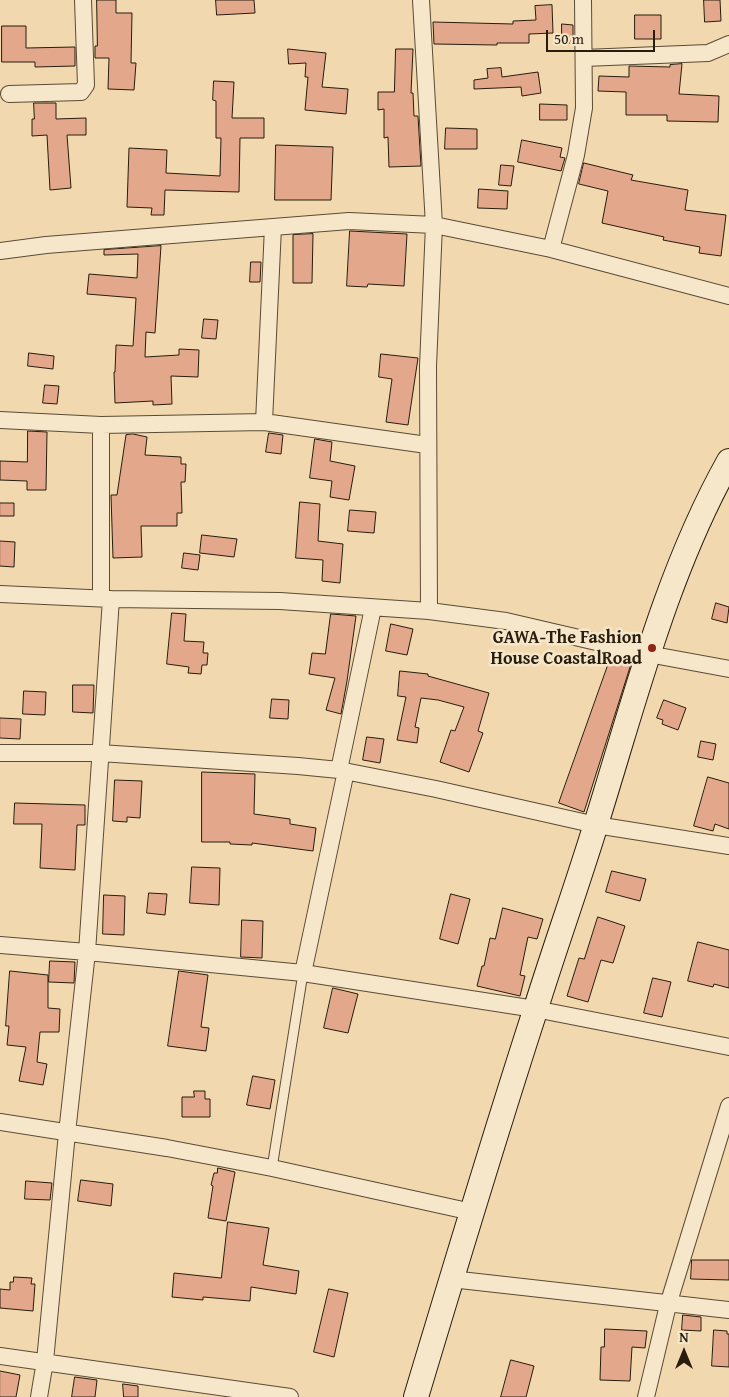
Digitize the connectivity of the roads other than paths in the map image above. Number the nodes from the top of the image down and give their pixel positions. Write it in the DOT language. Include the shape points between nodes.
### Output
graph roads {
  1 [pos="83,0"];
  2 [pos="421,0"];
  3 [pos="583,0"];
  4 [pos="729,44"];
  5 [pos="584,58"];
  6 [pos="9,94"];
  7 [pos="434,225"];
  8 [pos="273,227"];
  9 [pos="551,249"];
  10 [pos="0,251"];
  11 [pos="729,296"];
  12 [pos="0,420"];
  13 [pos="264,422"];
  14 [pos="101,425"];
  15 [pos="427,445"];
  16 [pos="727,470"];
  17 [pos="0,594"];
  18 [pos="106,598"];
  19 [pos="373,608"];
  20 [pos="429,611"];
  21 [pos="648,654"];
  22 [pos="729,669"];
  23 [pos="0,753"];
  24 [pos="100,753"];
  25 [pos="342,771"];
  26 [pos="596,825"];
  27 [pos="729,846"];
  28 [pos="0,945"];
  29 [pos="88,952"];
  30 [pos="303,973"];
  31 [pos="535,1009"];
  32 [pos="729,1047"];
  33 [pos="729,1106"];
  34 [pos="0,1122"];
  35 [pos="67,1133"];
  36 [pos="272,1168"];
  37 [pos="472,1212"];
  38 [pos="451,1279"];
  39 [pos="668,1304"];
  40 [pos="729,1310"];
  41 [pos="0,1356"];
  42 [pos="45,1361"];
  43 [pos="39,1397"];
  44 [pos="290,1397"];
  45 [pos="416,1397"];
  46 [pos="646,1397"];
  1 -- 6 [label="street" via="86,85 81,92"];
  2 -- 7 [label="street"];
  3 -- 5 [label="street"];
  4 -- 5 [label="street" via="708,53"];
  5 -- 9 [label="street" via="583,117"];
  7 -- 8 [label="street" via="349,221"];
  7 -- 9 [label="street"];
  7 -- 15 [label="street"];
  8 -- 10 [label="street"];
  8 -- 13 [label="street"];
  9 -- 11 [label="street"];
  12 -- 14 [label="street"];
  13 -- 14 [label="street"];
  13 -- 15 [label="street"];
  14 -- 18 [label="street"];
  15 -- 20 [label="street"];
  16 -- 21 [label="street" via="699,522"];
  17 -- 18 [label="street"];
  18 -- 19 [label="street" via="280,601"];
  18 -- 24 [label="street"];
  19 -- 20 [label="street"];
  19 -- 25 [label="street"];
  20 -- 21 [label="street" via="506,621"];
  21 -- 22 [label="street"];
  21 -- 26 [label="street"];
  23 -- 24 [label="street"];
  24 -- 25 [label="street"];
  24 -- 29 [label="street"];
  25 -- 26 [label="street"];
  25 -- 30 [label="street"];
  26 -- 27 [label="street"];
  26 -- 31 [label="street"];
  28 -- 29 [label="street"];
  29 -- 30 [label="street"];
  29 -- 35 [label="street"];
  30 -- 31 [label="street"];
  30 -- 36 [label="lane"];
  31 -- 32 [label="street"];
  31 -- 37 [label="street"];
  33 -- 39 [label="street"];
  34 -- 35 [label="street"];
  35 -- 36 [label="street"];
  35 -- 42 [label="street"];
  36 -- 37 [label="street"];
  37 -- 38 [label="street"];
  38 -- 39 [label="street"];
  38 -- 45 [label="street"];
  39 -- 40 [label="street"];
  39 -- 46 [label="street"];
  41 -- 42 [label="street"];
  42 -- 43 [label="street"];
  42 -- 44 [label="street"];
}
